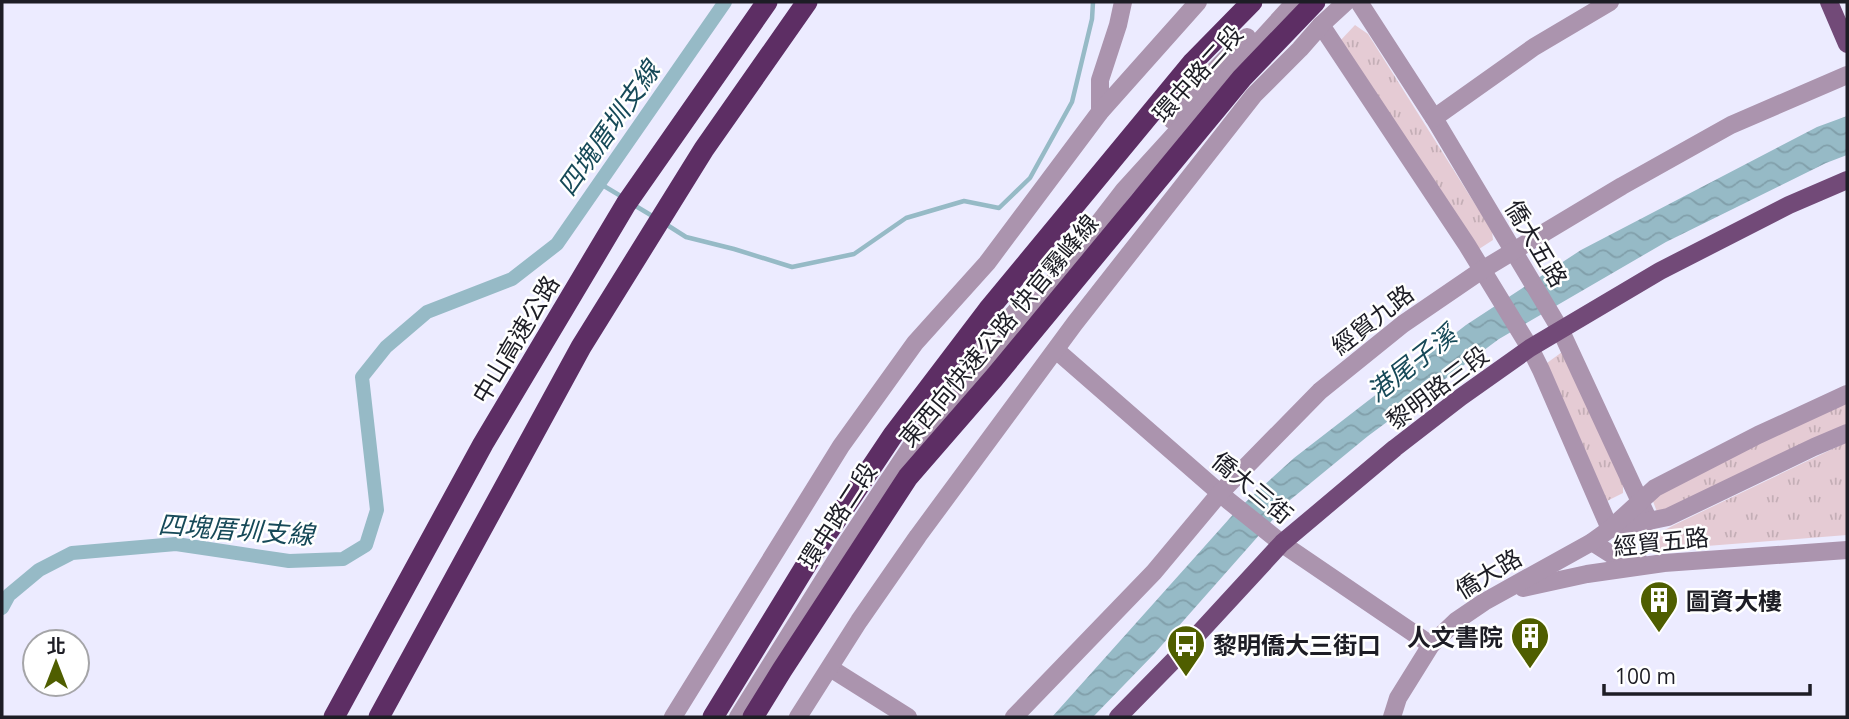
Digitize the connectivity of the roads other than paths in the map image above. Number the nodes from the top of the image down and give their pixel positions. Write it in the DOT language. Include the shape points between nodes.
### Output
graph roads {
  1 [pos="766,2"];
  2 [pos="807,2"];
  3 [pos="1123,2"];
  4 [pos="1198,2"];
  5 [pos="1252,2"];
  6 [pos="1281,2"];
  7 [pos="1295,2"];
  8 [pos="1315,2"];
  9 [pos="1346,2"];
  10 [pos="1360,2"];
  11 [pos="1610,2"];
  12 [pos="1829,2"];
  13 [pos="1321,25"];
  14 [pos="1847,44"];
  15 [pos="1847,75"];
  16 [pos="1100,112"];
  17 [pos="1434,118"];
  18 [pos="1847,180"];
  19 [pos="1514,251"];
  20 [pos="1482,270"];
  21 [pos="1560,329"];
  22 [pos="1530,348"];
  23 [pos="1056,350"];
  24 [pos="1847,394"];
  25 [pos="1847,433"];
  26 [pos="1225,497"];
  27 [pos="1640,501"];
  28 [pos="1649,521"];
  29 [pos="1610,529"];
  30 [pos="1592,542"];
  31 [pos="1282,543"];
  32 [pos="1847,550"];
  33 [pos="1664,563"];
  34 [pos="1483,602"];
  35 [pos="1431,645"];
  36 [pos="830,668"];
  37 [pos="1122,716"];
  38 [pos="334,717"];
  39 [pos="379,717"];
  40 [pos="673,717"];
  41 [pos="713,717"];
  42 [pos="729,717"];
  43 [pos="738,717"];
  44 [pos="753,717"];
  45 [pos="798,717"];
  46 [pos="908,717"];
  47 [pos="1014,717"];
  48 [pos="1392,717"];
  1 -- 38 [label="highway, 中山高速公路" via="626,204 483,444"];
  2 -- 39 [label="highway" via="704,149 581,347"];
  3 -- 16 [label="street" via="1100,80"];
  4 -- 16 [label="street, 環中路二段"];
  5 -- 41 [label="highway, 東西向快速公路 快官霧峰線" via="1193,62 988,310 909,414 808,562"];
  6 -- 42 [label="street, 環中路二段" via="1208,77 922,419 819,568"];
  7 -- 43 [label="street, 環中路二段" via="1124,190 1003,346 914,442"];
  8 -- 44 [label="highway, 東西向快速公路 快官霧峰線" via="1242,78 908,477"];
  9 -- 13 [label="street"];
  10 -- 17 [label="street, 僑大五路"];
  11 -- 17 [label="street" via="1534,47"];
  12 -- 14 [label="main road"];
  13 -- 20 [label="street"];
  13 -- 23 [label="street" via="1254,95"];
  15 -- 19 [label="street, 經貿九路" via="1731,125"];
  16 -- 40 [label="street, 環中路二段" via="987,263 915,343 848,436"];
  17 -- 19 [label="street, 僑大五路"];
  18 -- 21 [label="main road, 黎明路三段" via="1660,271"];
  19 -- 20 [label="street, 經貿九路"];
  19 -- 21 [label="street, 僑大五路"];
  20 -- 22 [label="street"];
  20 -- 26 [label="street, 經貿九路" via="1403,324 1320,391"];
  21 -- 22 [label="main road, 黎明路三段"];
  21 -- 27 [label="street, 僑大五路"];
  22 -- 29 [label="street"];
  22 -- 31 [label="main road, 黎明路三段" via="1395,448"];
  23 -- 26 [label="street, 僑大三街"];
  23 -- 36 [label="street" via="918,536"];
  24 -- 27 [label="street, 僑大路" via="1657,486"];
  25 -- 28 [label="street, 僑大路" via="1668,517"];
  26 -- 31 [label="street, 僑大三街"];
  26 -- 47 [label="street, 經貿九路"];
  27 -- 28 [label="street, 僑大五路"];
  27 -- 29 [label="street, 僑大路"];
  28 -- 29 [label="street, 僑大路"];
  29 -- 30 [label="street, 僑大路"];
  30 -- 33 [label="street" via="1617,558"];
  30 -- 34 [label="street, 僑大路"];
  31 -- 35 [label="street, 僑大三街"];
  31 -- 37 [label="main road, 黎明路三段"];
  32 -- 33 [label="street, 經貿五路"];
  33 -- 34 [label="street, 經貿五路" via="1534,584"];
  34 -- 35 [label="street, 僑大路"];
  35 -- 48 [label="street, 僑大路" via="1398,698"];
  36 -- 45 [label="street"];
  36 -- 46 [label="street"];
}
